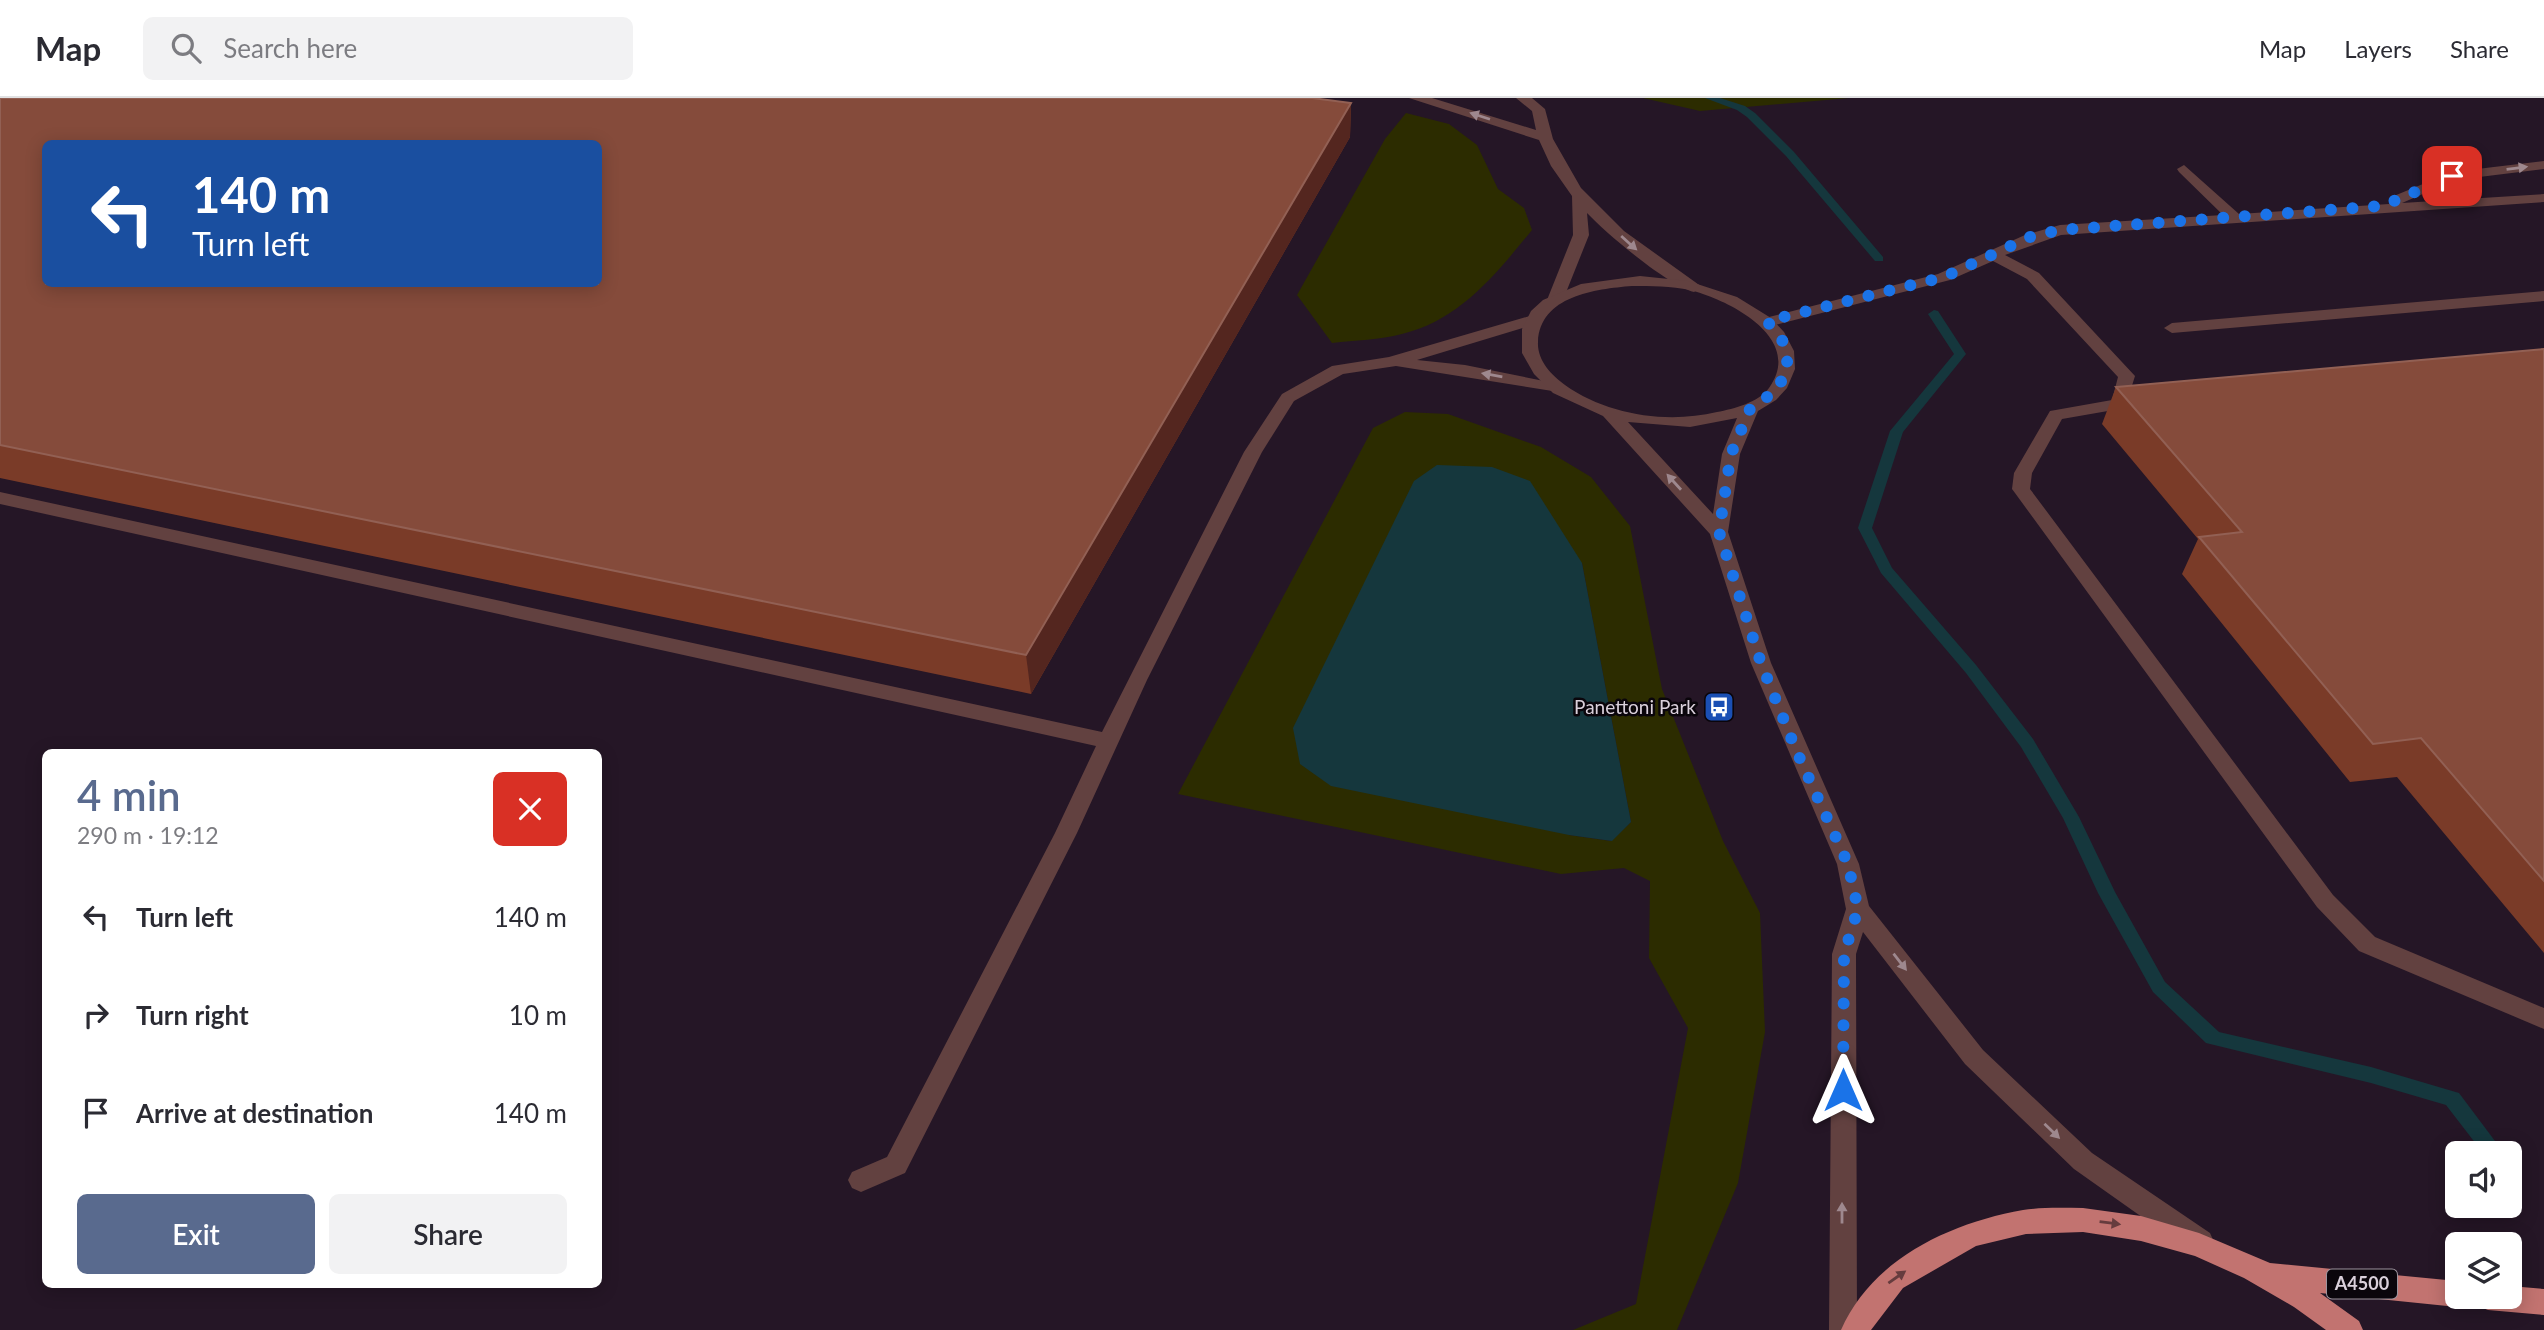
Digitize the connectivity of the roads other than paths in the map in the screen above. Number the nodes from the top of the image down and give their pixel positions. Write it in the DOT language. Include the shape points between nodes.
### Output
graph roads {
  1 [pos="1416,98"];
  2 [pos="1524,98"];
  3 [pos="1543,137"];
  4 [pos="2544,165"];
  5 [pos="2185,169"];
  6 [pos="1579,196"];
  7 [pos="2544,198"];
  8 [pos="2382,206"];
  9 [pos="2234,217"];
  10 [pos="1994,255"];
  11 [pos="1694,287"];
  12 [pos="2544,296"];
  13 [pos="1555,300"];
  14 [pos="1533,320"];
  15 [pos="1767,321"];
  16 [pos="2172,328"];
  17 [pos="1391,362"];
  18 [pos="1559,389"];
  19 [pos="1750,409"];
  20 [pos="1608,411"];
  21 [pos="0,498"];
  22 [pos="1719,532"];
  23 [pos="1107,741"];
  24 [pos="1858,909"];
  25 [pos="2544,1019"];
  26 [pos="862,1180"];
  27 [pos="2206,1246"];
  28 [pos="2268,1275"];
  29 [pos="2445,1293"];
  30 [pos="2522,1300"];
  31 [pos="2544,1302"];
  32 [pos="1843,1330"];
  33 [pos="1855,1330"];
  34 [pos="2350,1330"];
  3 -- 1 [label="street, one-way"];
  2 -- 3 [label="street" via="1538,109"];
  3 -- 6 [label="street"];
  8 -- 4 [label="street, one-way" via="2452,176"];
  5 -- 9 [label="street"];
  6 -- 11 [label="street, one-way" via="1639,252"];
  6 -- 13 [label="street" via="1581,235"];
  7 -- 8 [label="street"];
  8 -- 9 [label="street"];
  9 -- 10 [label="street" via="2060,230 2030,237"];
  10 -- 15 [label="street" via="1944,277"];
  10 -- 25 [label="street" via="2033,276 2127,376 2119,404 2056,415 2022,472 2021,489 2325,901 2367,944"];
  11 -- 13 [label="street" via="1632,281 1577,290"];
  11 -- 15 [label="street" via="1733,300"];
  12 -- 16 [label="street"];
  13 -- 14 [label="street"];
  14 -- 17 [label="street"];
  14 -- 18 [label="street" via="1528,337 1530,355"];
  15 -- 19 [label="street" via="1784,343 1788,367 1777,390"];
  18 -- 17 [label="street, one-way" via="1465,370"];
  17 -- 23 [label="street" via="1338,370 1288,398 1253,452"];
  18 -- 20 [label="street"];
  19 -- 20 [label="street" via="1683,422 1645,420"];
  19 -- 22 [label="street" via="1731,454"];
  22 -- 20 [label="street, one-way"];
  21 -- 23 [label="street"];
  22 -- 24 [label="street" via="1761,663 1848,864"];
  23 -- 26 [label="street" via="1066,832 895,1165"];
  24 -- 27 [label="street, one-way" via="1974,1056 2083,1161"];
  32 -- 24 [label="street, one-way" via="1844,954"];
  27 -- 28 [label="highway"];
  33 -- 27 [label="highway, one-way" via="1886,1284 1949,1241 2026,1220 2113,1222"];
  28 -- 29 [label="highway, A4500"];
  28 -- 34 [label="highway"];
  30 -- 31 [label="highway"];
}
